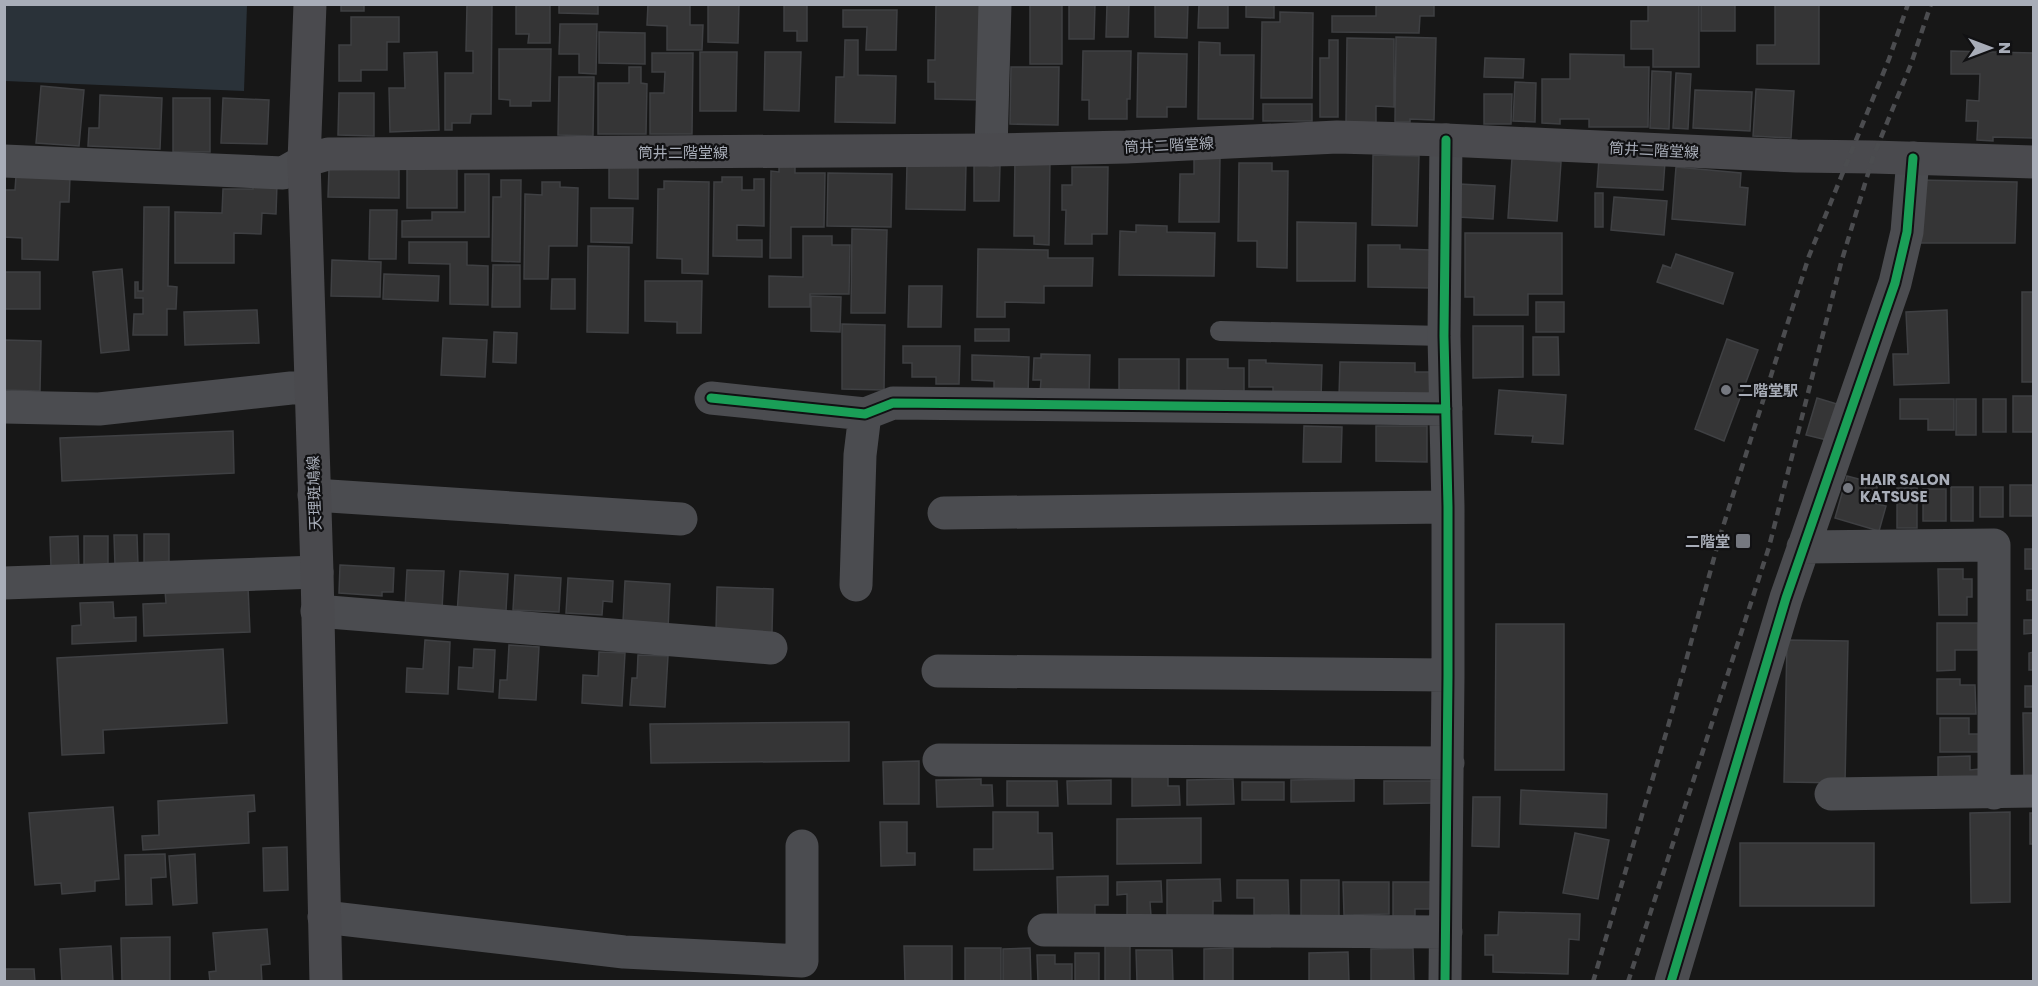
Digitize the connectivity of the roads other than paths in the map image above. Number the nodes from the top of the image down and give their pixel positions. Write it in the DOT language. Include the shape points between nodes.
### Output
graph roads {
  1 [pos="310,4"];
  2 [pos="995,4"];
  3 [pos="1446,140"];
  4 [pos="991,150"];
  5 [pos="1913,158"];
  6 [pos="4,160"];
  7 [pos="304,161"];
  8 [pos="2034,162"];
  9 [pos="1220,331"];
  10 [pos="1444,336"];
  11 [pos="310,388"];
  12 [pos="711,398"];
  13 [pos="4,407"];
  14 [pos="1446,409"];
  15 [pos="865,414"];
  16 [pos="314,495"];
  17 [pos="1448,507"];
  18 [pos="944,513"];
  19 [pos="681,519"];
  20 [pos="1803,547"];
  21 [pos="317,572"];
  22 [pos="4,583"];
  23 [pos="856,585"];
  24 [pos="317,611"];
  25 [pos="771,648"];
  26 [pos="938,671"];
  27 [pos="1448,675"];
  28 [pos="939,760"];
  29 [pos="1448,763"];
  30 [pos="2034,791"];
  31 [pos="1994,793"];
  32 [pos="1832,794"];
  33 [pos="802,846"];
  34 [pos="324,917"];
  35 [pos="1044,930"];
  36 [pos="1446,932"];
  37 [pos="326,981"];
  38 [pos="1445,981"];
  39 [pos="1671,981"];
  1 -- 7 [label="main road, 天理斑鳩線"];
  2 -- 4 [label="street"];
  3 -- 4 [label="main road, 筒井二階堂線" via="1337,137"];
  3 -- 5 [label="main road, 筒井二階堂線"];
  3 -- 10 [label="street"];
  4 -- 7 [label="main road, 筒井二階堂線" via="328,154"];
  5 -- 8 [label="main road, 筒井二階堂線"];
  5 -- 20 [label="street" via="1906,232 1894,283"];
  6 -- 7 [label="street" via="283,172"];
  7 -- 11 [label="main road, 天理斑鳩線"];
  9 -- 10 [label="lane"];
  10 -- 14 [label="street"];
  11 -- 13 [label="street" via="99,409"];
  11 -- 16 [label="main road, 天理斑鳩線"];
  12 -- 15 [label="street"];
  14 -- 15 [label="street" via="893,403"];
  14 -- 17 [label="street"];
  15 -- 23 [label="street"];
  16 -- 19 [label="street"];
  16 -- 21 [label="main road, 天理斑鳩線"];
  17 -- 18 [label="street"];
  17 -- 27 [label="street"];
  20 -- 31 [label="street" via="1994,545"];
  20 -- 39 [label="street"];
  21 -- 22 [label="street"];
  21 -- 24 [label="main road, 天理斑鳩線"];
  24 -- 25 [label="street"];
  24 -- 34 [label="main road, 天理斑鳩線"];
  26 -- 27 [label="street"];
  27 -- 29 [label="street"];
  28 -- 29 [label="street"];
  29 -- 36 [label="street"];
  30 -- 31 [label="street"];
  31 -- 32 [label="street"];
  33 -- 34 [label="street" via="802,962 624,952"];
  34 -- 37 [label="main road, 天理斑鳩線"];
  35 -- 36 [label="street"];
  36 -- 38 [label="street"];
}
